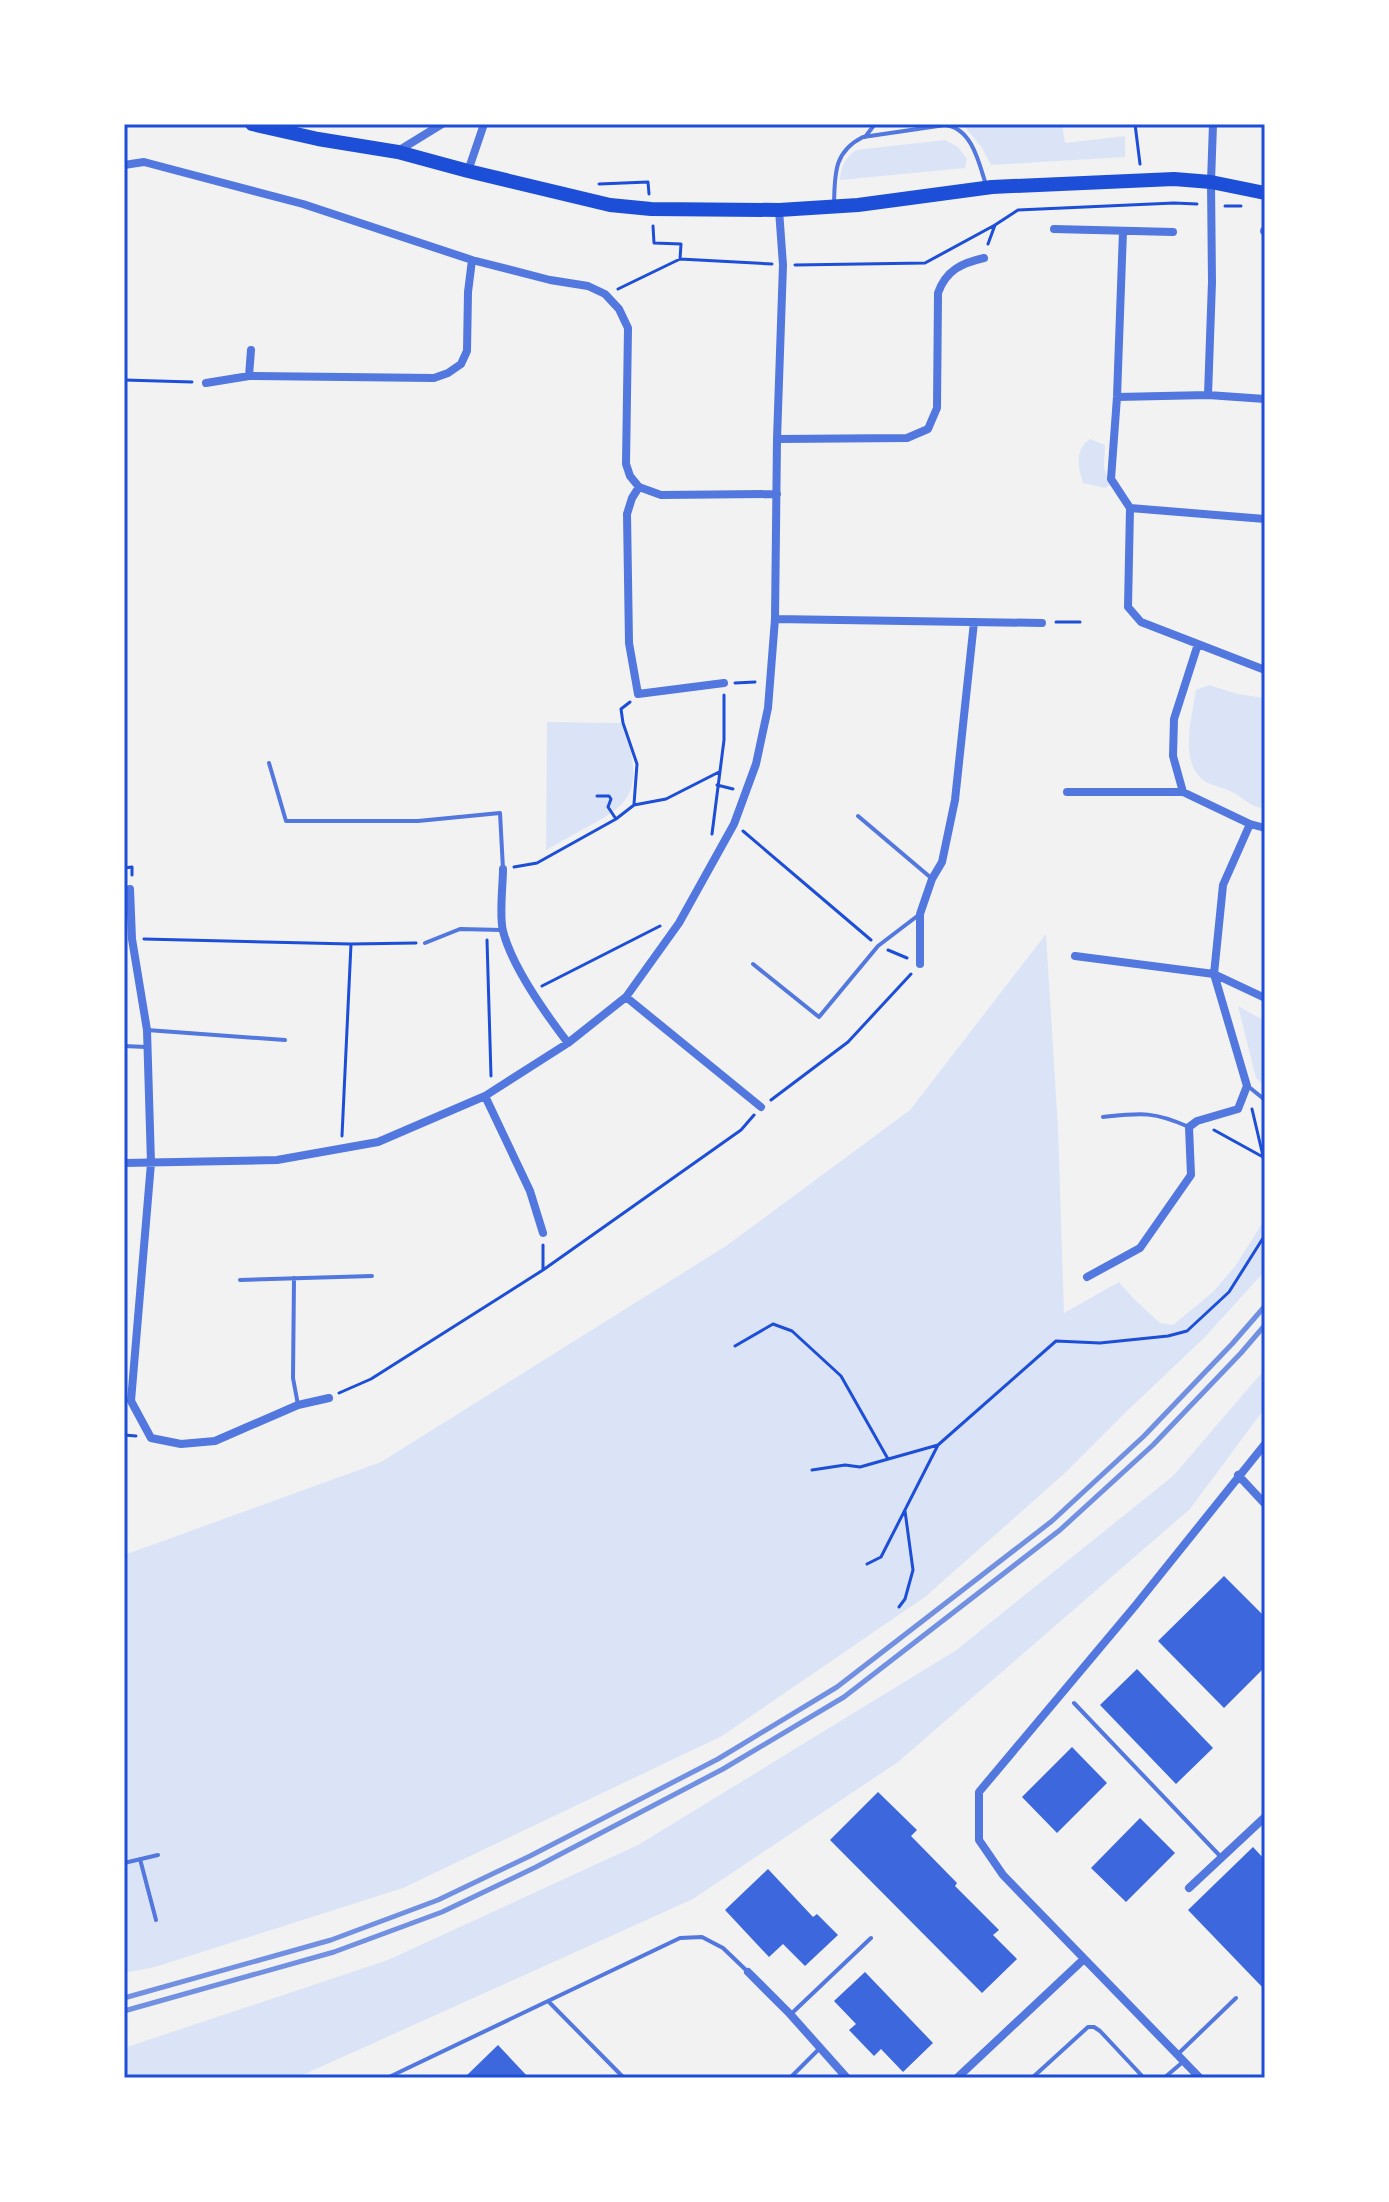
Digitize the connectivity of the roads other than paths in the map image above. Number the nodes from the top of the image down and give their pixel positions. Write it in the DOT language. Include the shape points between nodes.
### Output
graph roads {
  1 [pos="252,124"];
  2 [pos="442,124"];
  3 [pos="484,124"];
  4 [pos="875,124"];
  5 [pos="1213,124"];
  6 [pos="953,125"];
  7 [pos="865,137"];
  8 [pos="398,152"];
  9 [pos="124,165"];
  10 [pos="468,171"];
  11 [pos="1211,182"];
  12 [pos="986,188"];
  13 [pos="1265,193"];
  14 [pos="834,207"];
  15 [pos="779,210"];
  16 [pos="1054,229"];
  17 [pos="1123,231"];
  18 [pos="1173,232"];
  19 [pos="984,258"];
  20 [pos="472,260"];
  21 [pos="251,350"];
  22 [pos="249,376"];
  23 [pos="206,383"];
  24 [pos="1208,395"];
  25 [pos="1117,397"];
  26 [pos="1265,399"];
  27 [pos="777,439"];
  28 [pos="639,487"];
  29 [pos="777,494"];
  30 [pos="1130,508"];
  31 [pos="1265,519"];
  32 [pos="775,619"];
  33 [pos="974,622"];
  34 [pos="1042,623"];
  35 [pos="1198,644"];
  36 [pos="1265,670"];
  37 [pos="724,683"];
  38 [pos="269,763"];
  39 [pos="1067,792"];
  40 [pos="1183,792"];
  41 [pos="858,816"];
  42 [pos="1250,824"];
  43 [pos="1265,828"];
  44 [pos="503,869"];
  45 [pos="932,879"];
  46 [pos="130,889"];
  47 [pos="920,914"];
  48 [pos="502,930"];
  49 [pos="425,943"];
  50 [pos="1075,956"];
  51 [pos="753,964"];
  52 [pos="920,964"];
  53 [pos="1214,974"];
  54 [pos="626,997"];
  55 [pos="1265,998"];
  56 [pos="147,1030"];
  57 [pos="285,1040"];
  58 [pos="568,1043"];
  59 [pos="124,1046"];
  60 [pos="146,1047"];
  61 [pos="1247,1086"];
  62 [pos="488,1094"];
  63 [pos="1265,1100"];
  64 [pos="761,1107"];
  65 [pos="1103,1117"];
  66 [pos="1189,1127"];
  67 [pos="124,1163"];
  68 [pos="151,1163"];
  69 [pos="543,1233"];
  70 [pos="372,1276"];
  71 [pos="1087,1277"];
  72 [pos="294,1278"];
  73 [pos="240,1280"];
  74 [pos="329,1398"];
  75 [pos="298,1405"];
  76 [pos="1265,1444"];
  77 [pos="1238,1475"];
  78 [pos="1265,1504"];
  79 [pos="1074,1703"];
  80 [pos="1265,1817"];
  81 [pos="158,1855"];
  82 [pos="1221,1857"];
  83 [pos="140,1859"];
  84 [pos="124,1863"];
  85 [pos="1189,1888"];
  86 [pos="156,1920"];
  87 [pos="871,1938"];
  88 [pos="1084,1959"];
  89 [pos="748,1972"];
  90 [pos="1236,1998"];
  91 [pos="548,2001"];
  92 [pos="790,2014"];
  93 [pos="819,2049"];
  94 [pos="1181,2058"];
  95 [pos="387,2078"];
  96 [pos="624,2078"];
  97 [pos="790,2078"];
  98 [pos="847,2078"];
  99 [pos="957,2078"];
  100 [pos="1032,2078"];
  101 [pos="1144,2078"];
  102 [pos="1164,2078"];
  103 [pos="1200,2078"];
  1 -- 8 [label="main road"];
  2 -- 8 [label="street"];
  3 -- 10 [label="street"];
  4 -- 7 [label="lane"];
  5 -- 11 [label="street"];
  6 -- 7 [label="lane"];
  6 -- 12 [label="lane" via="974,150"];
  7 -- 14 [label="lane" via="839,160"];
  8 -- 10 [label="main road"];
  9 -- 20 [label="street" via="144,162 303,204"];
  10 -- 15 [label="main road" via="610,205"];
  11 -- 12 [label="main road"];
  11 -- 13 [label="main road"];
  11 -- 24 [label="street"];
  12 -- 14 [label="main road"];
  14 -- 15 [label="main road"];
  15 -- 27 [label="street" via="783,265"];
  16 -- 17 [label="street"];
  17 -- 18 [label="street"];
  17 -- 25 [label="street"];
  19 -- 27 [label="street" via="962,263 938,293 937,408 928,429 907,438"];
  20 -- 22 [label="street" via="467,351 448,373 434,378"];
  20 -- 28 [label="street" via="588,286 619,309 628,328 626,464"];
  21 -- 22 [label="street"];
  22 -- 23 [label="street"];
  24 -- 25 [label="street"];
  24 -- 26 [label="street"];
  25 -- 30 [label="street" via="1111,479"];
  27 -- 29 [label="street"];
  28 -- 29 [label="street" via="661,495"];
  28 -- 37 [label="street" via="627,514 629,643 638,694"];
  29 -- 32 [label="street"];
  30 -- 31 [label="street"];
  30 -- 35 [label="street" via="1128,607 1141,622"];
  32 -- 33 [label="street"];
  32 -- 54 [label="street" via="763,735 734,824 684,914"];
  33 -- 34 [label="street"];
  33 -- 45 [label="street" via="955,800 942,862"];
  35 -- 36 [label="street"];
  35 -- 40 [label="street" via="1174,719 1173,756"];
  38 -- 44 [label="lane" via="286,821 418,821 500,813"];
  39 -- 40 [label="street"];
  40 -- 42 [label="street"];
  41 -- 45 [label="lane"];
  42 -- 43 [label="street"];
  42 -- 53 [label="street" via="1223,885"];
  44 -- 48 [label="street"];
  45 -- 47 [label="street"];
  46 -- 56 [label="street"];
  47 -- 51 [label="lane" via="878,946 819,1017"];
  47 -- 52 [label="street"];
  48 -- 49 [label="lane" via="460,929"];
  48 -- 58 [label="street" via="520,972"];
  50 -- 53 [label="street"];
  53 -- 55 [label="street"];
  53 -- 61 [label="street"];
  54 -- 58 [label="street"];
  54 -- 64 [label="street"];
  56 -- 57 [label="lane"];
  56 -- 60 [label="street"];
  58 -- 62 [label="street"];
  59 -- 60 [label="lane"];
  60 -- 68 [label="street"];
  61 -- 63 [label="lane"];
  61 -- 66 [label="street" via="1238,1109"];
  62 -- 68 [label="street" via="378,1142 277,1160"];
  62 -- 69 [label="street"];
  65 -- 66 [label="lane" via="1145,1113"];
  66 -- 71 [label="street" via="1191,1175 1140,1248"];
  67 -- 68 [label="street"];
  68 -- 75 [label="street" via="131,1401 151,1438 181,1444 215,1441"];
  70 -- 72 [label="lane"];
  72 -- 73 [label="lane"];
  72 -- 75 [label="lane" via="293,1378"];
  74 -- 75 [label="street"];
  76 -- 77 [label="street"];
  77 -- 78 [label="street"];
  77 -- 88 [label="street" via="979,1792 979,1840 1003,1875"];
  79 -- 82 [label="lane"];
  80 -- 82 [label="street"];
  81 -- 83 [label="lane"];
  82 -- 85 [label="street"];
  83 -- 84 [label="lane"];
  83 -- 86 [label="lane"];
  87 -- 92 [label="lane"];
  88 -- 94 [label="street"];
  88 -- 99 [label="street"];
  89 -- 91 [label="lane" via="702,1937 680,1938"];
  89 -- 92 [label="street"];
  90 -- 94 [label="lane"];
  91 -- 95 [label="lane"];
  91 -- 96 [label="lane"];
  92 -- 93 [label="street"];
  93 -- 97 [label="lane"];
  93 -- 98 [label="street"];
  94 -- 102 [label="lane"];
  94 -- 103 [label="street"];
  100 -- 101 [label="lane" via="1094,2027"];
}
